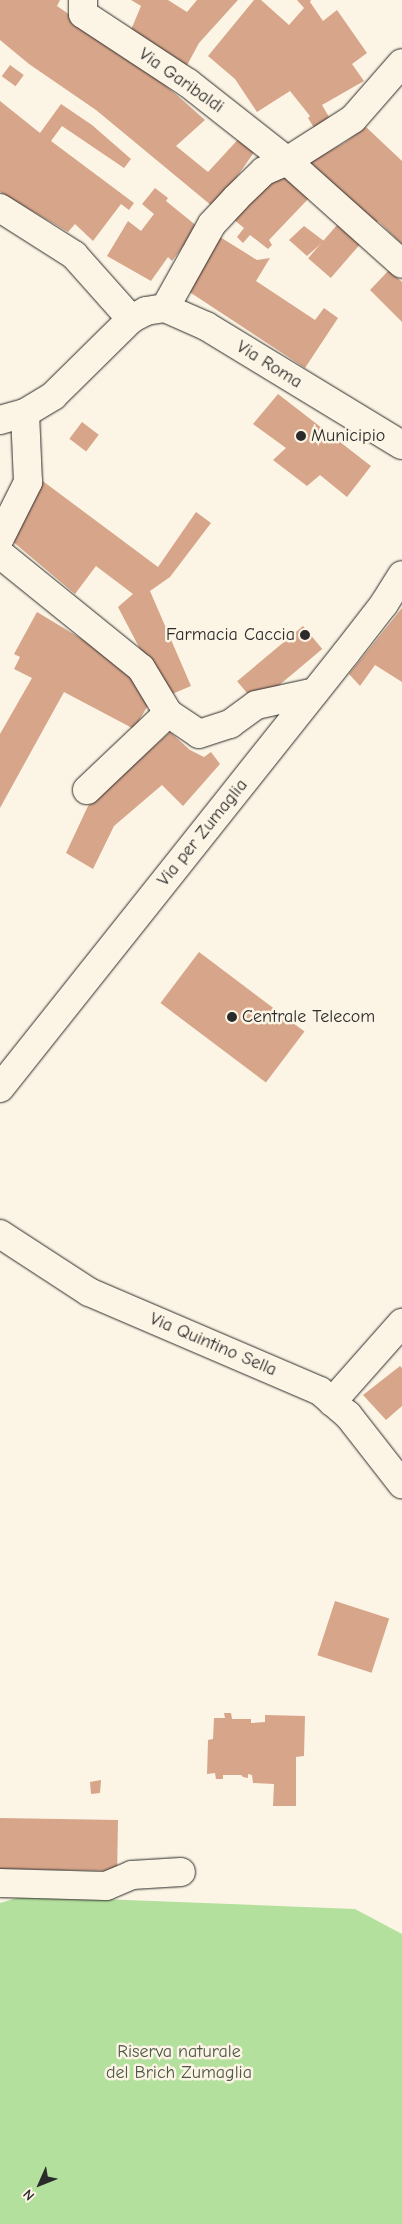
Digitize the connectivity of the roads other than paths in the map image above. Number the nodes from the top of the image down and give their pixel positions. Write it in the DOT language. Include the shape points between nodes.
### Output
graph roads {
  1 [pos="83,0"];
  2 [pos="402,63"];
  3 [pos="287,161"];
  4 [pos="0,208"];
  5 [pos="402,264"];
  6 [pos="165,308"];
  7 [pos="131,319"];
  8 [pos="12,417"];
  9 [pos="402,445"];
  10 [pos="0,538"];
  11 [pos="0,554"];
  12 [pos="402,575"];
  13 [pos="315,692"];
  14 [pos="168,713"];
  15 [pos="87,790"];
  16 [pos="0,1088"];
  17 [pos="0,1234"];
  18 [pos="402,1323"];
  19 [pos="332,1402"];
  20 [pos="400,1477"];
  21 [pos="181,1872"];
  22 [pos="0,1883"];
  1 -- 3 [label="street, Via Garibaldi" via="83,14 188,83"];
  2 -- 3 [label="street" via="353,119"];
  3 -- 5 [label="street"];
  3 -- 6 [label="street" via="264,171 212,224"];
  4 -- 7 [label="street" via="74,255"];
  6 -- 7 [label="street" via="146,311"];
  6 -- 9 [label="street, Via Roma" via="206,326"];
  7 -- 8 [label="street" via="53,396"];
  8 -- 10 [label="street" via="28,482"];
  11 -- 14 [label="street" via="141,668"];
  12 -- 13 [label="street, Via per Zumaglia" via="384,604"];
  13 -- 14 [label="street" via="256,705 230,724 199,734"];
  13 -- 16 [label="street, Via per Zumaglia"];
  14 -- 15 [label="street"];
  17 -- 19 [label="street, Via Quintino Sella" via="89,1292 320,1391"];
  18 -- 19 [label="street"];
  19 -- 20 [label="street, Via Quintino Sella"];
  21 -- 22 [label="street" via="132,1876 106,1886"];
}
